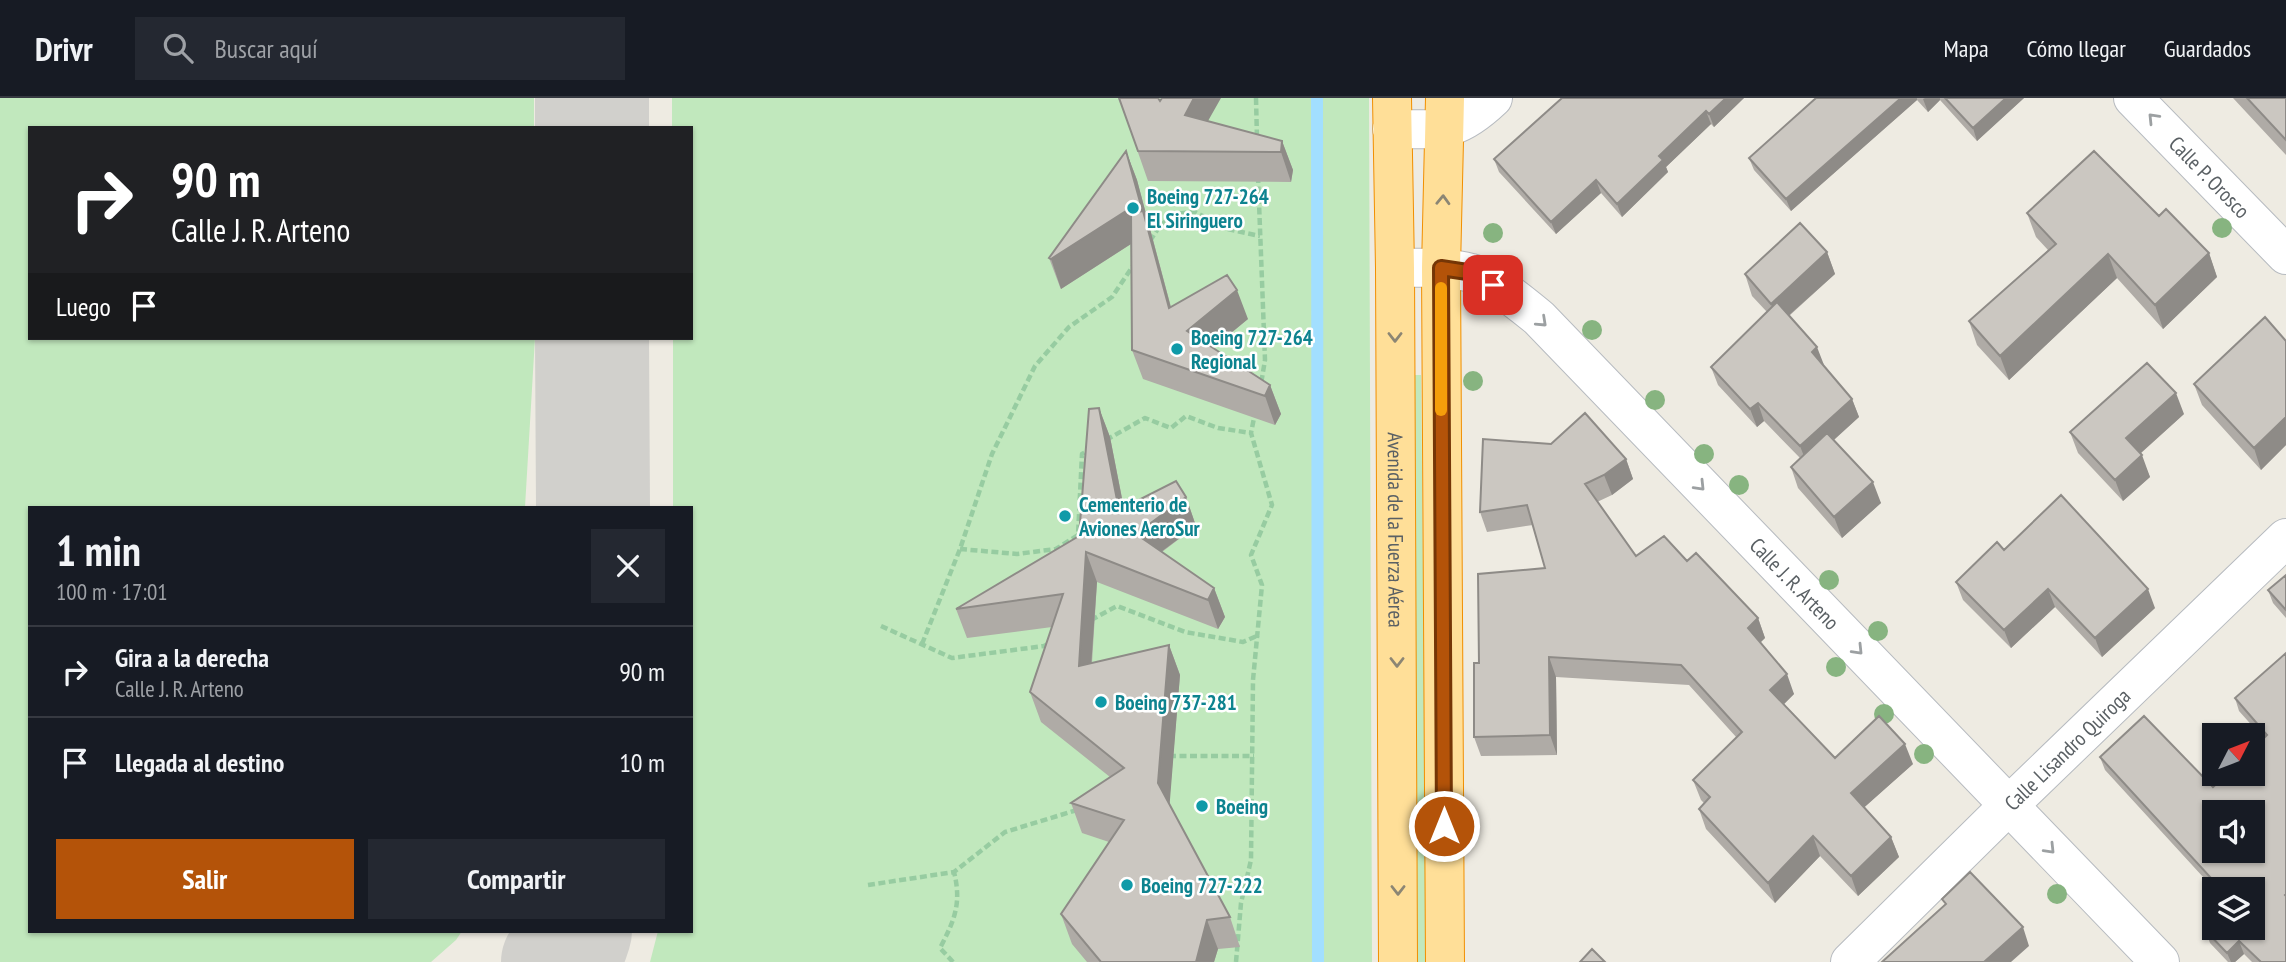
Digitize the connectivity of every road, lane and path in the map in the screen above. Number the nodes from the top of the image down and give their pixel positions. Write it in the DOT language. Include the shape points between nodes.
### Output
graph roads {
  1 [pos="1256,98"];
  2 [pos="1493,98"];
  3 [pos="2133,98"];
  4 [pos="1445,113"];
  5 [pos="1392,114"];
  6 [pos="1257,143"];
  7 [pos="1258,168"];
  8 [pos="1260,236"];
  9 [pos="1146,247"];
  10 [pos="2286,255"];
  11 [pos="1139,257"];
  12 [pos="1395,268"];
  13 [pos="1441,268"];
  14 [pos="1258,397"];
  15 [pos="1256,409"];
  16 [pos="1251,433"];
  17 [pos="1103,442"];
  18 [pos="1093,448"];
  19 [pos="2286,538"];
  20 [pos="960,549"];
  21 [pos="881,626"];
  22 [pos="1081,626"];
  23 [pos="1259,635"];
  24 [pos="1056,640"];
  25 [pos="922,644"];
  26 [pos="1166,756"];
  27 [pos="1254,756"];
  28 [pos="2008,806"];
  29 [pos="1088,807"];
  30 [pos="954,872"];
  31 [pos="868,885"];
  32 [pos="953,962"];
  33 [pos="1236,962"];
  34 [pos="1398,962"];
  35 [pos="1445,962"];
  36 [pos="1850,962"];
  37 [pos="2160,962"];
  1 -- 6 [label="path"];
  2 -- 4 [label="street" via="1473,116"];
  10 -- 3 [label="street, Calle P. Orosco, one-way"];
  4 -- 5 [label="street"];
  13 -- 4 [label="highway, one-way"];
  5 -- 12 [label="highway, Avenida de la Fuerza Aérea"];
  7 -- 8 [label="path"];
  8 -- 9 [label="path" via="1227,229 1195,212 1174,214"];
  8 -- 14 [label="path" via="1265,360"];
  11 -- 20 [label="path" via="1112,297 1069,327 1035,366 992,454"];
  12 -- 13 [label="street, Calle J. R. Arteno"];
  12 -- 34 [label="highway, Avenida de la Fuerza Aérea, one-way"];
  13 -- 28 [label="street, Calle J. R. Arteno, one-way" via="1474,273 1539,318"];
  13 -- 35 [label="highway"];
  15 -- 16 [label="path"];
  16 -- 17 [label="path" via="1218,428 1186,416 1171,428 1146,418"];
  16 -- 23 [label="path" via="1272,505 1251,555 1262,585"];
  18 -- 20 [label="path" via="1082,454 1079,535 1056,549 1017,554"];
  19 -- 28 [label="street, Calle Lisandro Quiroga"];
  20 -- 25 [label="path"];
  21 -- 25 [label="path"];
  22 -- 23 [label="path" via="1117,606 1185,632 1243,642"];
  23 -- 27 [label="path"];
  24 -- 25 [label="path" via="1044,646 953,658"];
  26 -- 27 [label="path"];
  27 -- 33 [label="path" via="1251,860 1241,902"];
  28 -- 36 [label="street, Calle Lisandro Quiroga"];
  28 -- 37 [label="street, Calle J. R. Arteno, one-way"];
  29 -- 30 [label="path" via="1006,832"];
  30 -- 31 [label="path"];
  30 -- 32 [label="path" via="958,888 955,920 940,948"];
}
